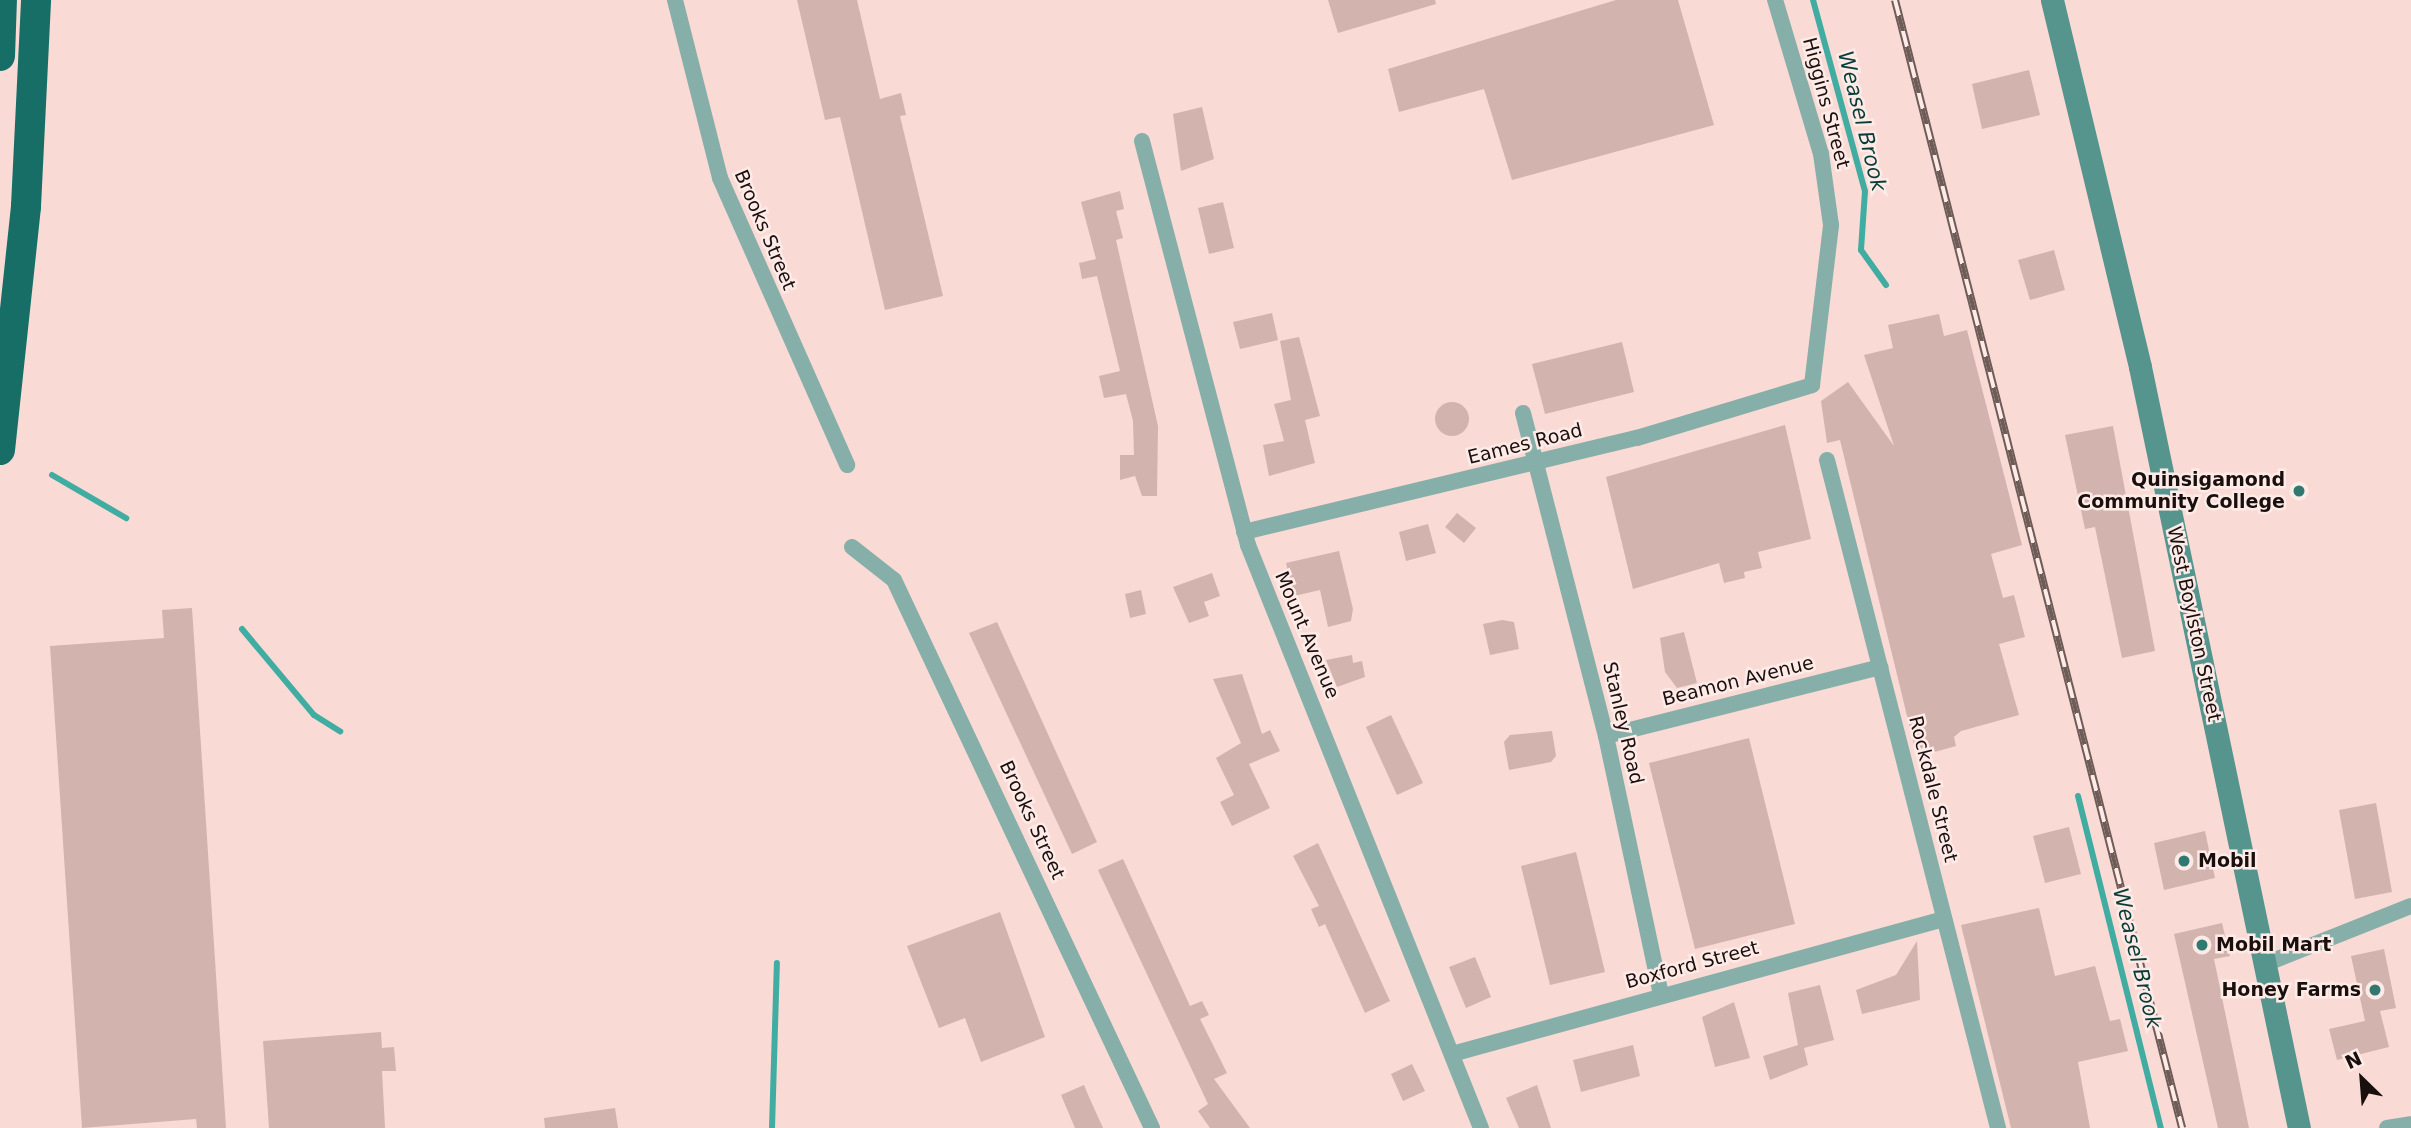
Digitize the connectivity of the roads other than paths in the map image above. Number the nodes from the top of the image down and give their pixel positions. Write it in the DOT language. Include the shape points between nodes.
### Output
graph roads {
  1 [pos="2,0"];
  2 [pos="36,0"];
  3 [pos="675,0"];
  4 [pos="1775,0"];
  5 [pos="2052,0"];
  6 [pos="0,57"];
  7 [pos="1142,141"];
  8 [pos="1812,386"];
  9 [pos="1523,413"];
  10 [pos="0,450"];
  11 [pos="1827,460"];
  12 [pos="1536,463"];
  13 [pos="847,465"];
  14 [pos="1244,532"];
  15 [pos="852,547"];
  16 [pos="1880,667"];
  17 [pos="1605,736"];
  18 [pos="2411,906"];
  19 [pos="1944,919"];
  20 [pos="2266,964"];
  21 [pos="1661,995"];
  22 [pos="1452,1054"];
  23 [pos="2411,1124"];
  24 [pos="1152,1128"];
  25 [pos="1481,1128"];
  26 [pos="1998,1128"];
  27 [pos="2300,1128"];
  28 [pos="2387,1128"];
  1 -- 6 [label="highway"];
  2 -- 10 [label="highway" via="26,206"];
  3 -- 13 [label="street, Brooks Street" via="720,178"];
  4 -- 8 [label="street, Higgins Street" via="1821,154 1831,225"];
  5 -- 20 [label="main road, West Boylston Street" via="2140,368"];
  7 -- 14 [label="street, Mount Avenue"];
  8 -- 12 [label="street, Eames Road"];
  9 -- 12 [label="street, Stanley Road"];
  11 -- 16 [label="street, Rockdale Street"];
  12 -- 14 [label="street, Eames Road"];
  12 -- 17 [label="street, Stanley Road"];
  14 -- 22 [label="street, Mount Avenue"];
  15 -- 24 [label="street, Brooks Street" via="894,580"];
  16 -- 17 [label="street, Beamon Avenue"];
  16 -- 19 [label="street, Rockdale Street"];
  17 -- 21 [label="street, Stanley Road"];
  18 -- 20 [label="street"];
  19 -- 21 [label="street, Boxford Street"];
  19 -- 26 [label="street, Rockdale Street"];
  20 -- 27 [label="main road, West Boylston Street"];
  21 -- 22 [label="street, Boxford Street"];
  22 -- 25 [label="street, Mount Avenue"];
  23 -- 28 [label="street"];
}
